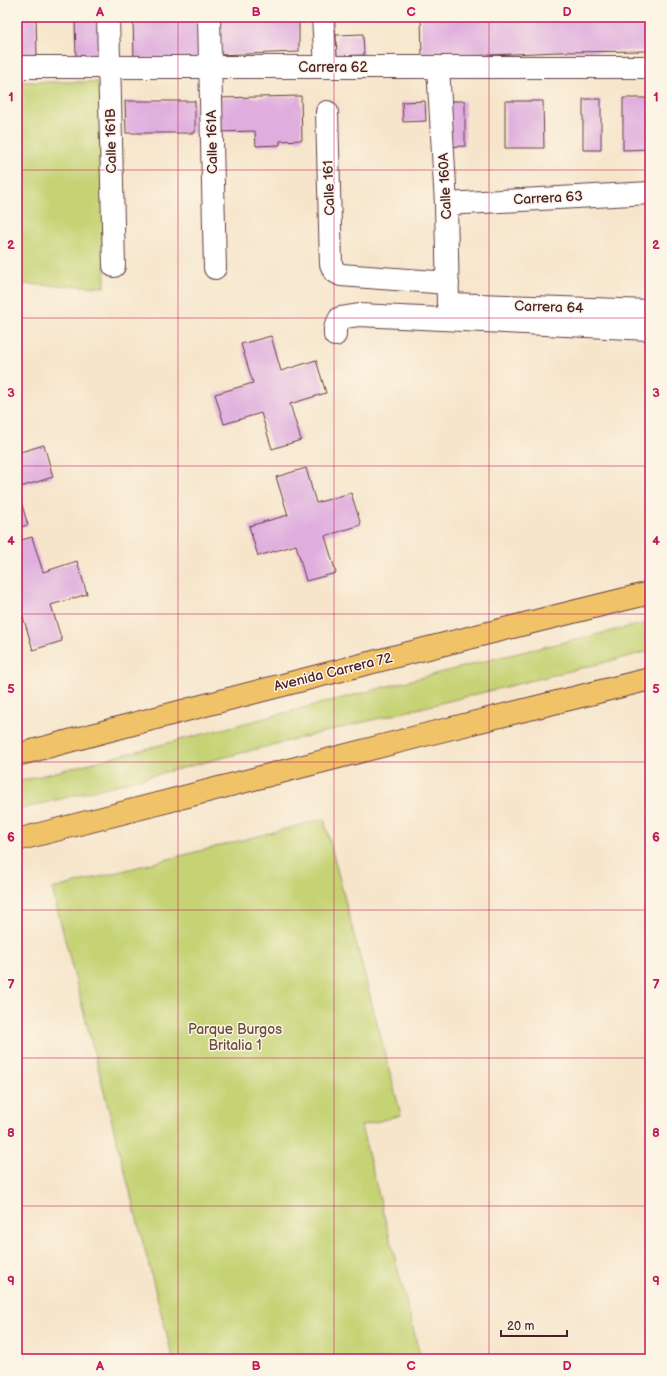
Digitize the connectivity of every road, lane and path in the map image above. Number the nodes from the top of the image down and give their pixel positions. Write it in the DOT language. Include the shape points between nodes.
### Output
graph roads {
  1 [pos="108,17"];
  2 [pos="209,17"];
  3 [pos="323,17"];
  4 [pos="17,67"];
  5 [pos="110,67"];
  6 [pos="210,67"];
  7 [pos="326,67"];
  8 [pos="438,67"];
  9 [pos="650,67"];
  10 [pos="327,112"];
  11 [pos="650,193"];
  12 [pos="446,204"];
  13 [pos="331,264"];
  14 [pos="114,266"];
  15 [pos="215,268"];
  16 [pos="448,294"];
  17 [pos="650,311"];
  18 [pos="650,329"];
  19 [pos="334,335"];
  20 [pos="650,593"];
  21 [pos="650,679"];
  22 [pos="17,756"];
  23 [pos="17,840"];
  1 -- 5 [label="street, Calle 161B"];
  2 -- 6 [label="street, Calle 161A"];
  3 -- 7 [label="street"];
  4 -- 5 [label="street, Carrera 62"];
  5 -- 6 [label="street, Carrera 62"];
  5 -- 14 [label="street, Calle 161B"];
  6 -- 7 [label="street, Carrera 62"];
  6 -- 15 [label="street, Calle 161A"];
  7 -- 8 [label="street, Carrera 62"];
  8 -- 9 [label="street, Carrera 62"];
  8 -- 12 [label="street, Calle 160A"];
  10 -- 13 [label="street, Calle 161"];
  11 -- 12 [label="street, Carrera 63"];
  12 -- 16 [label="street, Calle 160A"];
  13 -- 16 [label="street, Carrera 64" via="334,271 341,275"];
  16 -- 17 [label="street, Carrera 64"];
  18 -- 19 [label="street" via="359,315 340,318"];
  20 -- 22 [label="highway, Avenida Carrera 72" via="353,666"];
  21 -- 23 [label="highway"];
}
